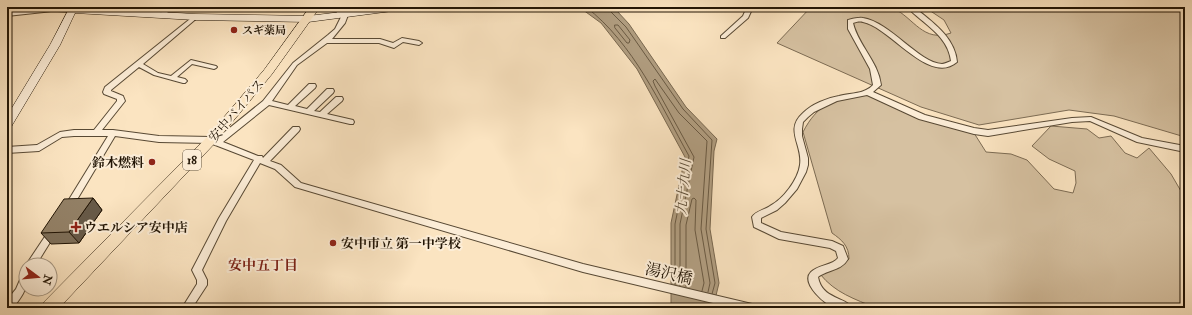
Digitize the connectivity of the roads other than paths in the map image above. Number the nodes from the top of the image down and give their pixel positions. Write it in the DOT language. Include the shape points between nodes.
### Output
graph roads {
  1 [pos="170,7"];
  2 [pos="315,7"];
  3 [pos="341,7"];
  4 [pos="400,7"];
  5 [pos="750,7"];
  6 [pos="910,7"];
  7 [pos="73,8"];
  8 [pos="32,9"];
  9 [pos="7,14"];
  10 [pos="162,15"];
  11 [pos="342,16"];
  12 [pos="195,17"];
  13 [pos="308,19"];
  14 [pos="723,36"];
  15 [pos="324,42"];
  16 [pos="418,43"];
  17 [pos="138,64"];
  18 [pos="214,67"];
  19 [pos="172,78"];
  20 [pos="183,81"];
  21 [pos="312,86"];
  22 [pos="330,91"];
  23 [pos="867,92"];
  24 [pos="339,99"];
  25 [pos="267,102"];
  26 [pos="290,107"];
  27 [pos="308,112"];
  28 [pos="322,115"];
  29 [pos="350,122"];
  30 [pos="7,125"];
  31 [pos="296,129"];
  32 [pos="97,132"];
  33 [pos="113,133"];
  34 [pos="215,141"];
  35 [pos="1185,149"];
  36 [pos="7,150"];
  37 [pos="262,159"];
  38 [pos="66,212"];
  39 [pos="57,226"];
  40 [pos="37,257"];
  41 [pos="65,290"];
  42 [pos="18,294"];
  43 [pos="749,307"];
  44 [pos="7,308"];
  45 [pos="41,308"];
  46 [pos="49,308"];
  47 [pos="188,308"];
  48 [pos="847,308"];
  1 -- 10 [label="street"];
  2 -- 13 [label="highway, 安中バイパス / 18"];
  3 -- 11 [label="street"];
  4 -- 11 [label="main road"];
  5 -- 14 [label="street" via="746,17"];
  6 -- 23 [label="street" via="941,34 952,51 954,62 946,66 929,62 913,53 876,24 862,19 850,21 850,26 877,80 874,88"];
  7 -- 8 [label="street"];
  7 -- 10 [label="main road"];
  7 -- 30 [label="main road" via="55,45"];
  8 -- 9 [label="street"];
  10 -- 12 [label="main road"];
  11 -- 13 [label="main road"];
  11 -- 15 [label="street" via="342,23"];
  12 -- 13 [label="main road"];
  12 -- 17 [label="street"];
  13 -- 34 [label="highway, 安中バイパス / 18"];
  15 -- 16 [label="street" via="380,41 394,46 402,40"];
  15 -- 25 [label="street" via="294,64"];
  17 -- 19 [label="street" via="156,74"];
  17 -- 32 [label="street" via="108,88 107,92 120,98 120,101"];
  18 -- 19 [label="street" via="191,62"];
  19 -- 20 [label="street"];
  21 -- 26 [label="street"];
  22 -- 27 [label="street"];
  23 -- 35 [label="street" via="922,117 974,131 988,132 1091,119 1140,140"];
  23 -- 48 [label="street" via="834,99 804,115 796,134 806,161 802,172 780,203 756,217 757,225 778,235 832,244 840,249 842,258 839,264 825,267 818,272 813,276 813,284 833,302"];
  24 -- 28 [label="street"];
  25 -- 26 [label="street"];
  25 -- 34 [label="street" via="255,114"];
  26 -- 27 [label="street"];
  27 -- 28 [label="street"];
  28 -- 29 [label="street"];
  31 -- 37 [label="street"];
  32 -- 33 [label="street"];
  32 -- 36 [label="street" via="60,135 39,148"];
  33 -- 34 [label="street" via="159,139"];
  33 -- 38 [label="street"];
  34 -- 37 [label="street, 湯沢橋"];
  34 -- 41 [label="highway, 安中バイパス / 18"];
  37 -- 43 [label="street, 湯沢橋" via="278,166 298,185 304,187 586,268"];
  37 -- 47 [label="street" via="222,220 199,265 197,270 202,285"];
  39 -- 40 [label="street"];
  41 -- 45 [label="highway, 安中バイパス / 18"];
  41 -- 46 [label="highway, 安中バイパス / 18"];
  42 -- 44 [label="street"];
}
